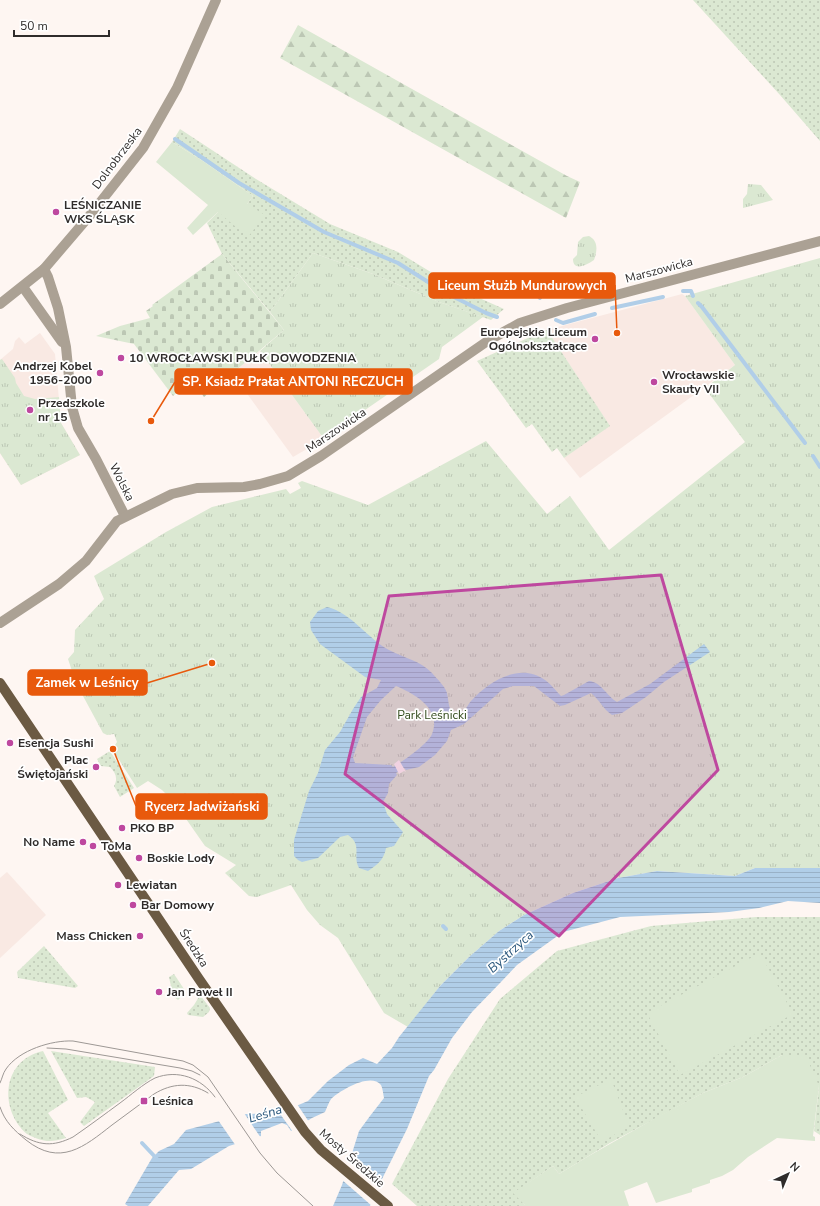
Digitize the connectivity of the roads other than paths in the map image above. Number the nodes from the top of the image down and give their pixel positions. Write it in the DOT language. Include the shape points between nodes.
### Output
graph roads {
  1 [pos="216,0"];
  2 [pos="820,241"];
  3 [pos="44,269"];
  4 [pos="23,287"];
  5 [pos="0,304"];
  6 [pos="66,347"];
  7 [pos="126,516"];
  8 [pos="0,623"];
  9 [pos="0,682"];
  10 [pos="274,1088"];
  11 [pos="388,1206"];
  1 -- 3 [label="street, Dolnobrzeska" via="177,88 143,148"];
  2 -- 7 [label="street, Marszowicka" via="567,308 520,323 489,340 288,476 244,487 197,488 172,494"];
  3 -- 4 [label="street, Dolnobrzeska"];
  3 -- 6 [label="street, Wolska" via="56,300"];
  4 -- 5 [label="street, Dolnobrzeska"];
  4 -- 6 [label="street"];
  6 -- 7 [label="street, Wolska" via="72,408 78,428"];
  7 -- 8 [label="street, Wolska" via="117,521 86,561 59,584"];
  9 -- 10 [label="main road, Średzka"];
  10 -- 11 [label="main road, Mosty Średzkie" via="321,1150"];
}
